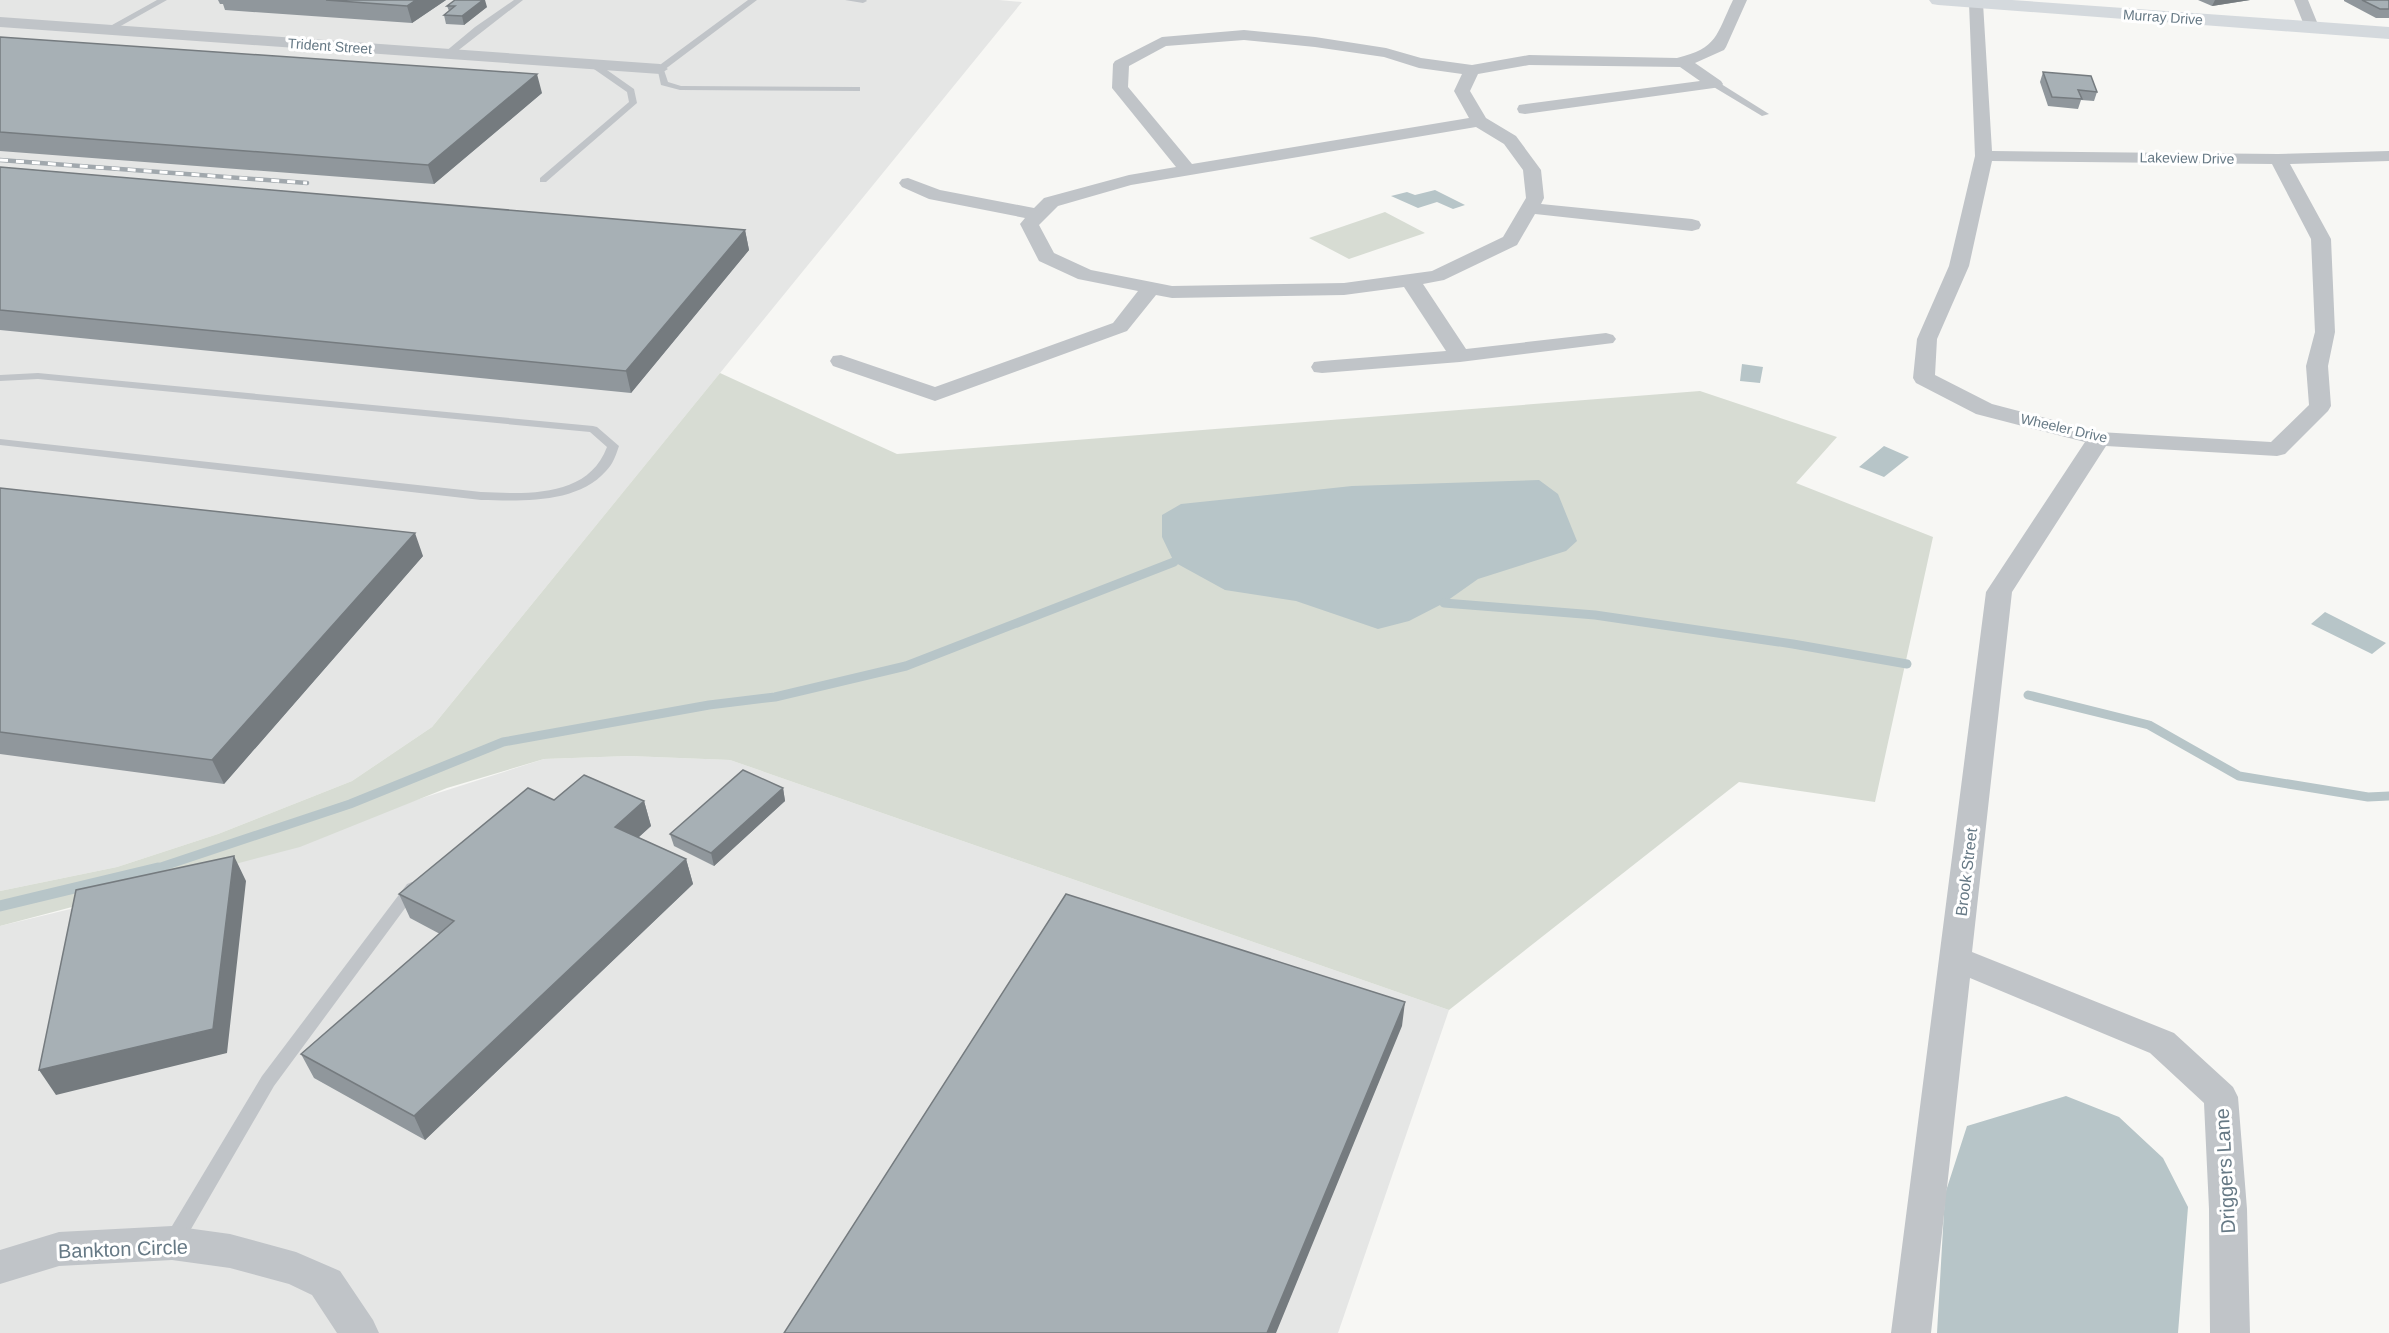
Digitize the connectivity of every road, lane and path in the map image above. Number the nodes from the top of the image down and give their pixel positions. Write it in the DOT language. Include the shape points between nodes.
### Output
graph roads {
  1 [pos="162,0"];
  2 [pos="519,0"];
  3 [pos="753,0"];
  4 [pos="849,0"];
  5 [pos="1740,0"];
  6 [pos="1938,0"];
  7 [pos="2301,0"];
  8 [pos="863,1"];
  9 [pos="1976,3"];
  10 [pos="2016,3"];
  11 [pos="0,22"];
  12 [pos="2311,27"];
  13 [pos="107,30"];
  14 [pos="2389,33"];
  15 [pos="448,54"];
  16 [pos="1683,62"];
  17 [pos="594,65"];
  18 [pos="660,69"];
  19 [pos="1472,70"];
  20 [pos="1714,84"];
  21 [pos="857,89"];
  22 [pos="1525,109"];
  23 [pos="1765,114"];
  24 [pos="1479,121"];
  25 [pos="1984,156"];
  26 [pos="2389,156"];
  27 [pos="2278,159"];
  28 [pos="1188,170"];
  29 [pos="543,180"];
  30 [pos="908,183"];
  31 [pos="1529,208"];
  32 [pos="1038,215"];
  33 [pos="1692,225"];
  34 [pos="1410,280"];
  35 [pos="1151,288"];
  36 [pos="1606,339"];
  37 [pos="1460,356"];
  38 [pos="841,362"];
  39 [pos="1322,367"];
  40 [pos="0,378"];
  41 [pos="2099,439"];
  42 [pos="0,442"];
  43 [pos="427,874"];
  44 [pos="1955,958"];
  45 [pos="172,1243"];
  46 [pos="0,1267"];
  47 [pos="359,1333"];
  48 [pos="1911,1333"];
  49 [pos="2230,1333"];
  1 -- 13 [label="lane"];
  2 -- 15 [label="lane"];
  3 -- 18 [label="lane"];
  4 -- 8 [label="lane"];
  5 -- 16 [label="street" via="1718,47"];
  6 -- 9 [label="street, Murray Drive"];
  7 -- 12 [label="street"];
  9 -- 10 [label="street, Murray Drive"];
  9 -- 25 [label="street, Wheeler Drive"];
  10 -- 12 [label="street, Murray Drive"];
  11 -- 13 [label="street, Trident Street"];
  12 -- 14 [label="street, Murray Drive"];
  13 -- 15 [label="street, Trident Street"];
  15 -- 17 [label="street, Trident Street"];
  16 -- 19 [label="street" via="1529,60"];
  16 -- 20 [label="street"];
  17 -- 18 [label="street, Trident Street"];
  17 -- 29 [label="lane" via="630,92 633,103"];
  18 -- 21 [label="lane" via="664,83 680,88"];
  19 -- 24 [label="street" via="1462,92"];
  19 -- 28 [label="street" via="1419,63 1386,53 1256,36 1162,42 1121,64 1119,88"];
  20 -- 22 [label="street"];
  20 -- 23 [label="lane"];
  24 -- 28 [label="street"];
  24 -- 31 [label="street" via="1510,140 1532,170 1535,198"];
  25 -- 27 [label="street, Lakeview Drive"];
  25 -- 41 [label="street, Wheeler Drive" via="1959,266 1927,339 1924,378 1984,409"];
  26 -- 27 [label="street, Lakeview Drive"];
  27 -- 41 [label="street, Wheeler Drive" via="2321,239 2325,332 2317,366 2320,406 2277,449"];
  28 -- 32 [label="street" via="1129,180 1051,202"];
  30 -- 32 [label="street" via="934,195"];
  31 -- 33 [label="street"];
  31 -- 34 [label="street" via="1510,241 1437,276"];
  32 -- 35 [label="street" via="1029,224 1046,258 1085,275"];
  34 -- 35 [label="street" via="1344,290 1172,292"];
  34 -- 37 [label="street"];
  35 -- 38 [label="street" via="1119,327 935,394"];
  36 -- 37 [label="street"];
  37 -- 39 [label="street"];
  40 -- 42 [label="lane" via="38,376 593,429 613,446 601,471 576,486 530,497 482,496"];
  41 -- 44 [label="street, Brook Street" via="1999,592"];
  43 -- 45 [label="lane" via="268,1081"];
  44 -- 48 [label="street, Brook Street"];
  44 -- 49 [label="street, Driggers Lane" via="2162,1043 2221,1096"];
  45 -- 46 [label="street, Bankton Circle" via="58,1249"];
  45 -- 47 [label="street, Bankton Circle" via="230,1251 306,1273 326,1283"];
}
